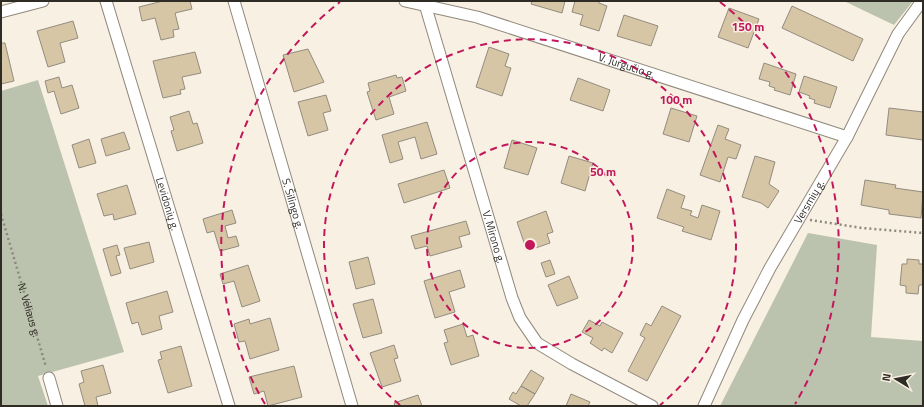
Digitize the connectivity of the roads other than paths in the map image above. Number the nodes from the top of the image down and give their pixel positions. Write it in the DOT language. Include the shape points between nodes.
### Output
graph roads {
  1 [pos="43,1"];
  2 [pos="106,1"];
  3 [pos="234,1"];
  4 [pos="405,1"];
  5 [pos="922,1"];
  6 [pos="425,3"];
  7 [pos="1,12"];
  8 [pos="846,137"];
  9 [pos="49,378"];
  10 [pos="57,406"];
  11 [pos="229,406"];
  12 [pos="352,406"];
  13 [pos="652,406"];
  14 [pos="704,406"];
  1 -- 7 [label="street"];
  2 -- 11 [label="street, Levidonių g."];
  3 -- 12 [label="street, S. Šilingo g."];
  4 -- 6 [label="street, V. Jurgučio g."];
  5 -- 8 [label="street, Versmių g." via="898,34"];
  6 -- 8 [label="street, V. Jurgučio g." via="477,17"];
  6 -- 13 [label="street, V. Mirono g." via="512,298 529,334 546,350"];
  8 -- 14 [label="street, Versmių g." via="742,320"];
  9 -- 10 [label="street"];
}
